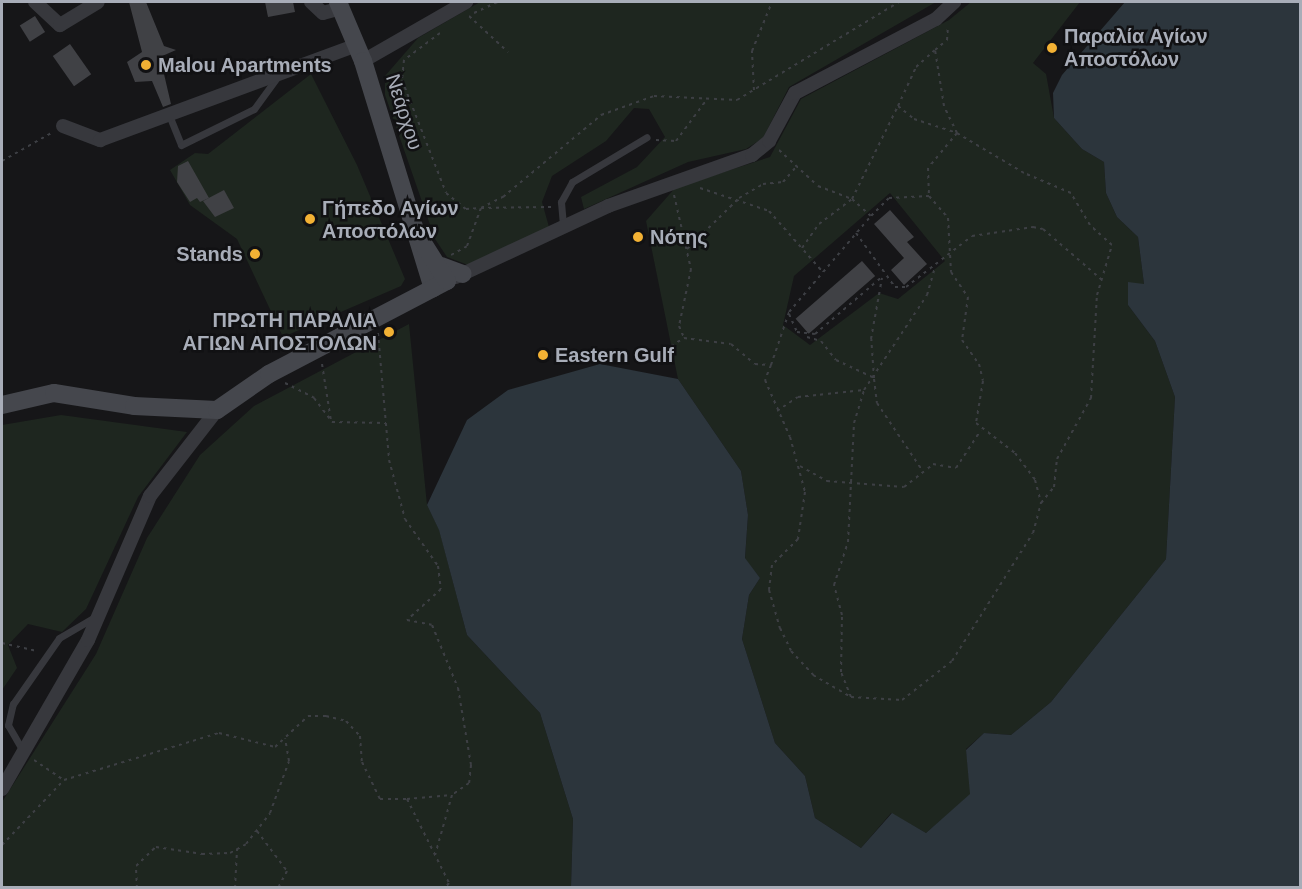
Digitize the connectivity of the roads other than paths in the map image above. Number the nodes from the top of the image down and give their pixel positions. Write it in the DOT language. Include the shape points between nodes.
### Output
graph roads {
  1 [pos="35,2"];
  2 [pos="98,2"];
  3 [pos="311,2"];
  4 [pos="466,2"];
  5 [pos="952,4"];
  6 [pos="338,5"];
  7 [pos="359,53"];
  8 [pos="279,74"];
  9 [pos="169,115"];
  10 [pos="63,126"];
  11 [pos="647,137"];
  12 [pos="563,225"];
  13 [pos="441,274"];
  14 [pos="2,405"];
  15 [pos="217,410"];
  16 [pos="100,614"];
  17 [pos="25,755"];
  18 [pos="2,789"];
  1 -- 2 [label="street" via="60,25"];
  3 -- 6 [label="street" via="323,13"];
  4 -- 7 [label="street"];
  5 -- 12 [label="street" via="936,19 795,93 770,141 752,155 671,180"];
  6 -- 7 [label="street, Νεάρχου"];
  7 -- 8 [label="street"];
  7 -- 13 [label="street, Νεάρχου" via="421,240"];
  8 -- 9 [label="street"];
  8 -- 9 [label="lane" via="254,109 181,145"];
  9 -- 10 [label="street" via="100,140"];
  11 -- 12 [label="lane" via="572,182 561,202"];
  12 -- 13 [label="street"];
  13 -- 15 [label="street" via="416,296 269,374"];
  14 -- 15 [label="street" via="54,393 134,406"];
  15 -- 16 [label="street" via="150,496"];
  16 -- 17 [label="street"];
  16 -- 17 [label="lane" via="59,638 13,704 8,725"];
  17 -- 18 [label="street"];
}
